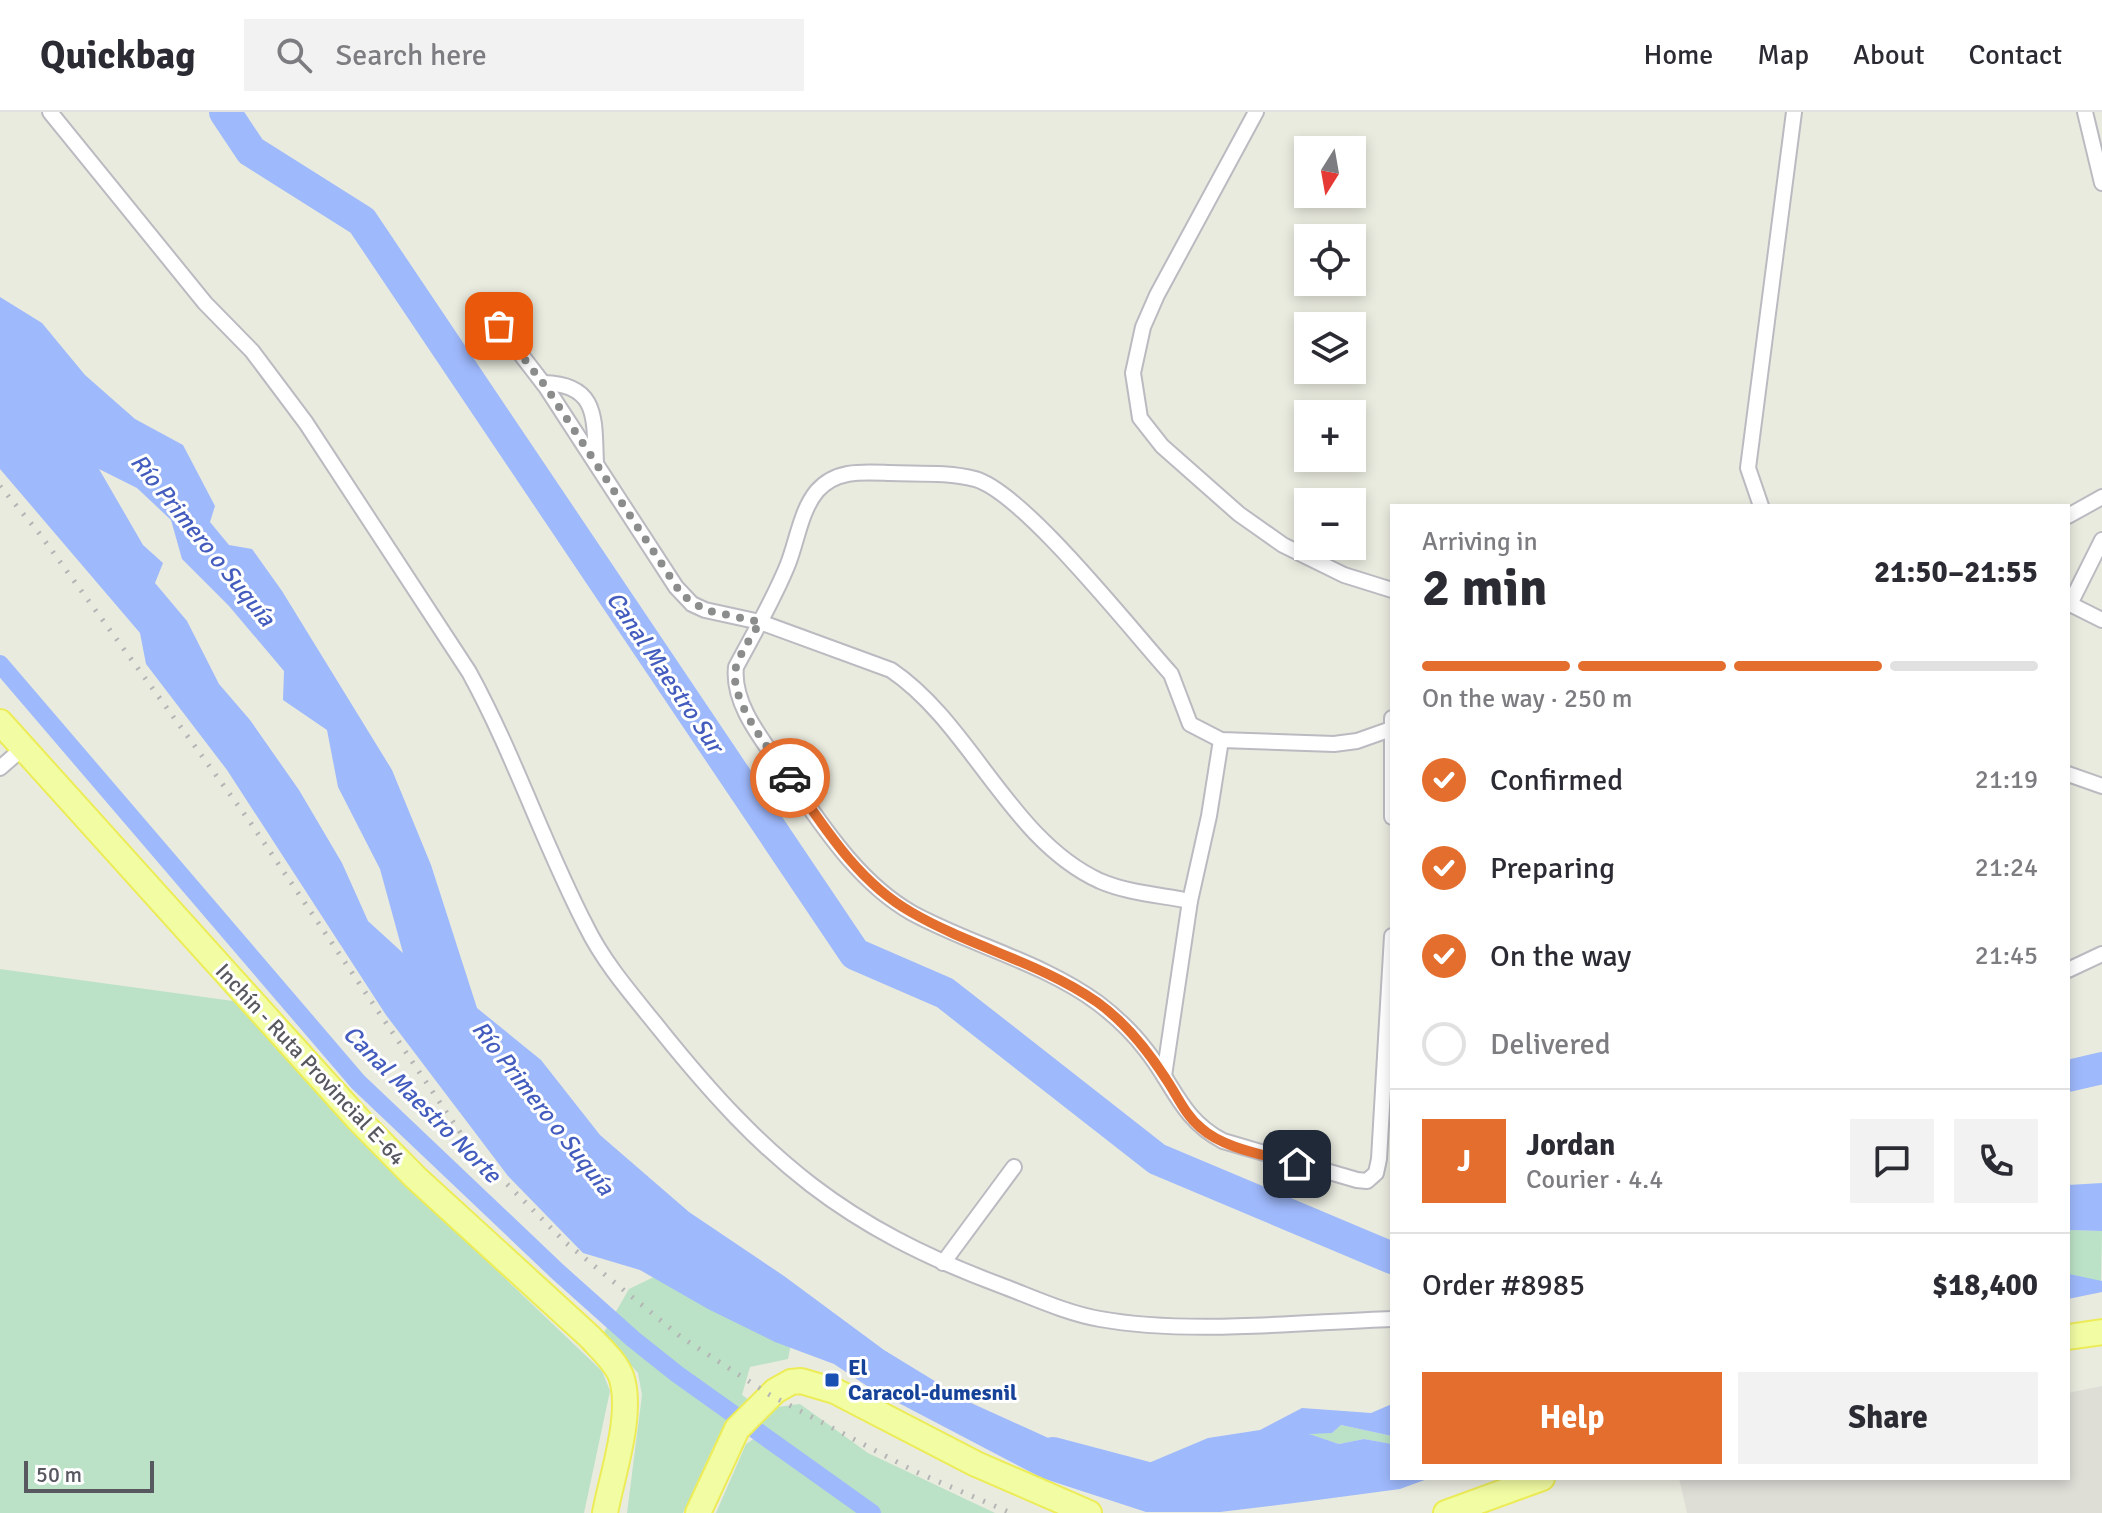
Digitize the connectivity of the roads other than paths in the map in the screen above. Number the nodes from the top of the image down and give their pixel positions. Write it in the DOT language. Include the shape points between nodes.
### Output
graph roads {
  1 [pos="50,112"];
  2 [pos="1256,112"];
  3 [pos="1794,112"];
  4 [pos="2085,112"];
  5 [pos="2102,183"];
  6 [pos="499,326"];
  7 [pos="543,383"];
  8 [pos="596,463"];
  9 [pos="2102,497"];
  10 [pos="1760,504"];
  11 [pos="2070,515"];
  12 [pos="2102,540"];
  13 [pos="1390,589"];
  14 [pos="2070,601"];
  15 [pos="2070,604"];
  16 [pos="2102,620"];
  17 [pos="760,622"];
  18 [pos="0,722"];
  19 [pos="1390,724"];
  20 [pos="1221,740"];
  21 [pos="23,748"];
  22 [pos="0,768"];
  23 [pos="2070,775"];
  24 [pos="2102,786"];
  25 [pos="1190,901"];
  26 [pos="2102,954"];
  27 [pos="2070,969"];
  28 [pos="1390,970"];
  29 [pos="1164,1076"];
  30 [pos="1014,1167"];
  31 [pos="943,1263"];
  32 [pos="1390,1319"];
  33 [pos="2102,1332"];
  34 [pos="2070,1337"];
  35 [pos="1537,1480"];
  36 [pos="605,1513"];
  37 [pos="698,1513"];
  38 [pos="1089,1513"];
  39 [pos="1446,1513"];
  1 -- 31 [label="street" via="205,303 252,351 429,607 491,713 608,965 709,1091 784,1165 858,1220"];
  2 -- 13 [label="street" via="1143,327 1133,373 1140,418 1162,446 1283,545 1344,575"];
  3 -- 10 [label="street" via="1748,468"];
  4 -- 5 [label="street"];
  6 -- 7 [label="street"];
  7 -- 8 [label="street"];
  7 -- 8 [label="street" via="564,383 584,395 595,421"];
  8 -- 17 [label="street" via="682,595 705,610"];
  9 -- 11 [label="street"];
  12 -- 14 [label="street"];
  15 -- 16 [label="street"];
  17 -- 20 [label="street" via="808,504 828,481 859,472 977,479 996,488 1034,521 1171,674 1190,724"];
  17 -- 25 [label="street" via="867,659 909,683 1033,828 1080,870 1120,889"];
  17 -- 29 [label="street" via="736,667 738,695 767,746 842,851 909,911 1009,954 1099,1004 1146,1049"];
  18 -- 21 [label="main road, Inchín - Ruta Provincial E-64"];
  19 -- 20 [label="street" via="1357,741 1334,744"];
  20 -- 25 [label="street"];
  21 -- 22 [label="street"];
  21 -- 36 [label="main road, Inchín - Ruta Provincial E-64" via="358,1119 590,1337 619,1372 624,1397"];
  23 -- 24 [label="street"];
  25 -- 29 [label="street"];
  26 -- 27 [label="street"];
  28 -- 29 [label="street" via="1379,1159 1376,1173 1367,1181 1213,1136 1191,1118"];
  30 -- 31 [label="street"];
  31 -- 32 [label="street" via="1062,1309 1127,1323"];
  33 -- 34 [label="main road"];
  35 -- 39 [label="main road"];
  37 -- 38 [label="main road" via="737,1429 775,1391 801,1381 835,1391 976,1464"];
}
